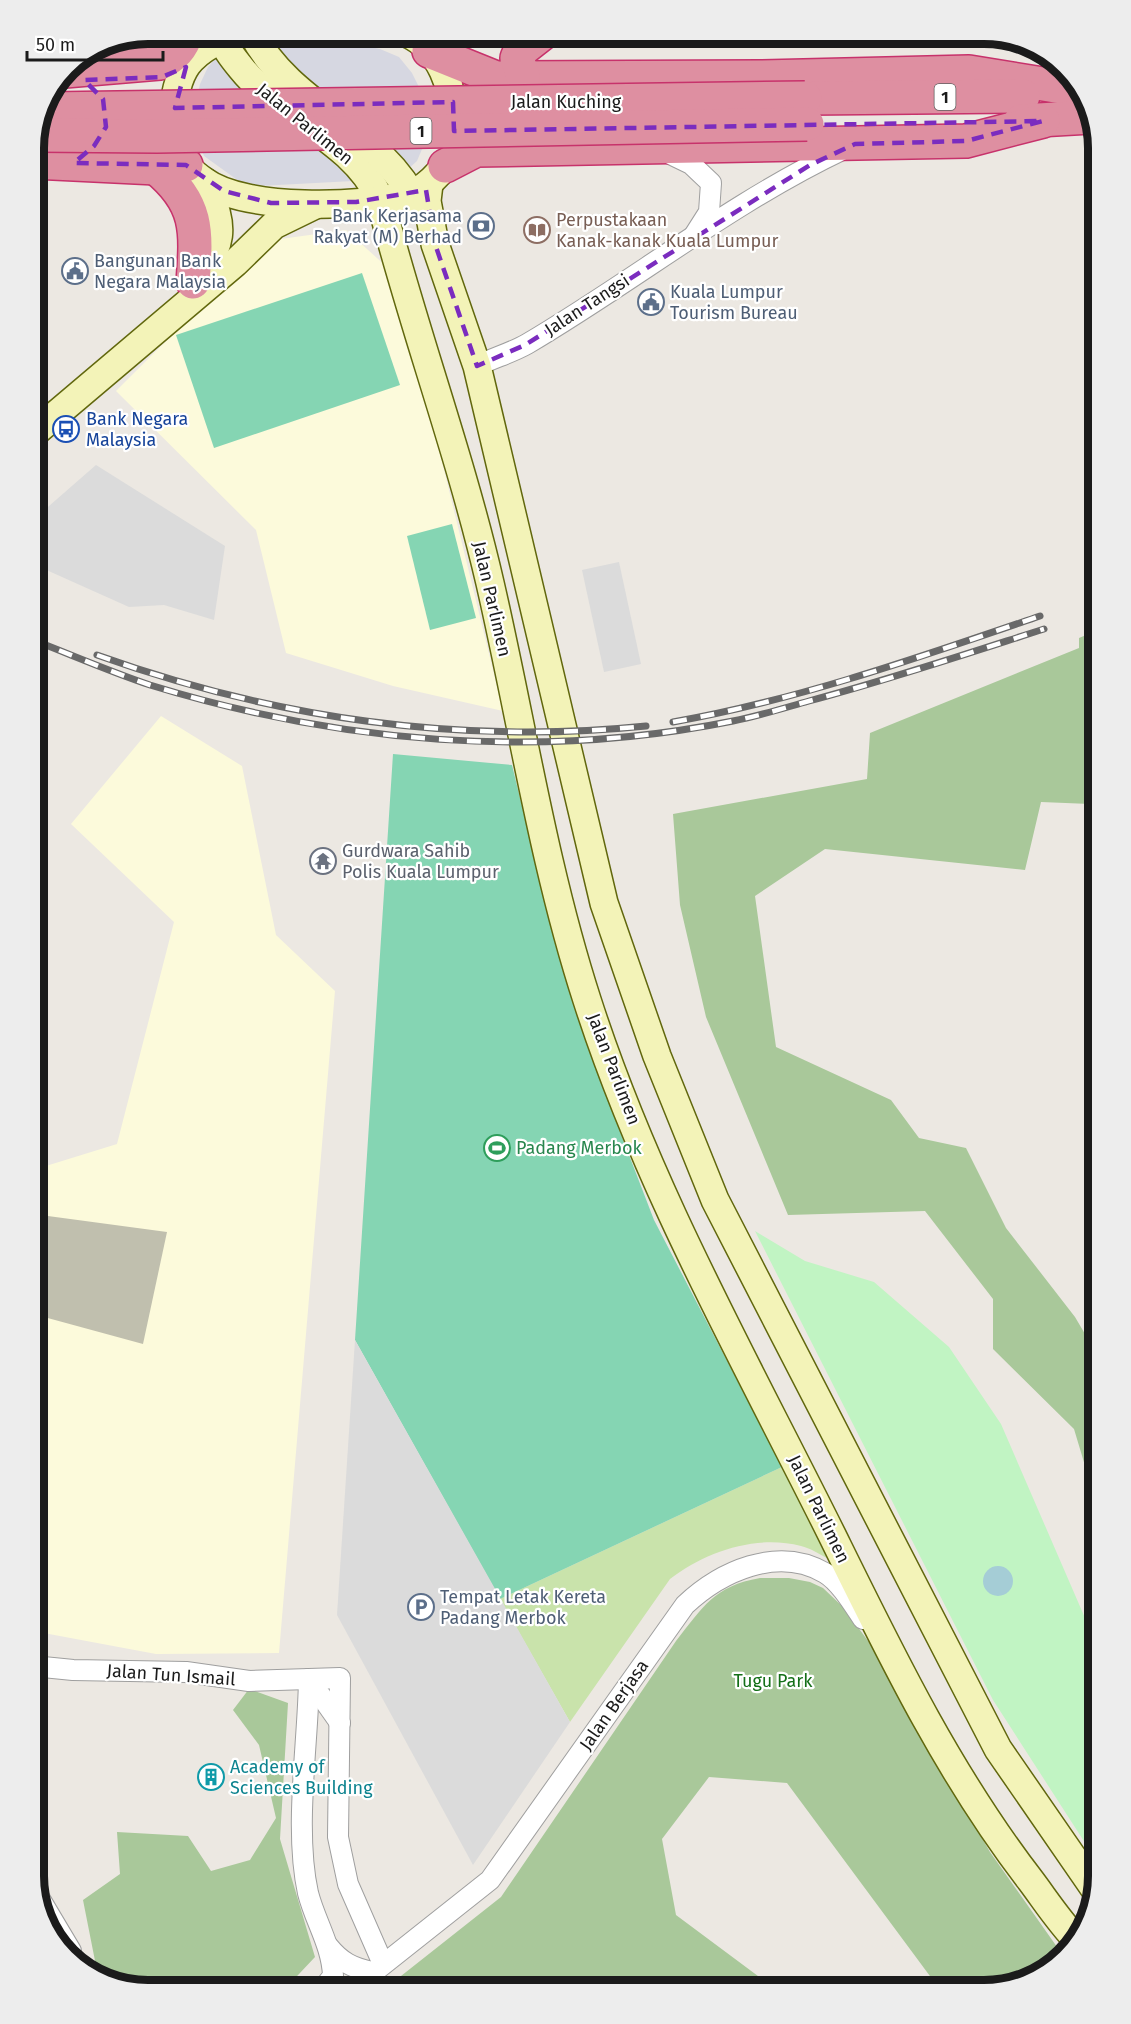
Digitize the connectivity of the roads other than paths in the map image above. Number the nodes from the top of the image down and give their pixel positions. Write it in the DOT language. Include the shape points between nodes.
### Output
graph roads {
  1 [pos="192,44"];
  2 [pos="218,44"];
  3 [pos="224,44"];
  4 [pos="226,44"];
  5 [pos="419,44"];
  6 [pos="421,44"];
  7 [pos="529,44"];
  8 [pos="72,77"];
  9 [pos="523,77"];
  10 [pos="71,78"];
  11 [pos="1069,88"];
  12 [pos="1074,97"];
  13 [pos="52,108"];
  14 [pos="806,111"];
  15 [pos="1083,118"];
  16 [pos="1043,121"];
  17 [pos="45,135"];
  18 [pos="855,144"];
  19 [pos="656,147"];
  20 [pos="44,162"];
  21 [pos="74,163"];
  22 [pos="182,172"];
  23 [pos="422,181"];
  24 [pos="370,196"];
  25 [pos="318,203"];
  26 [pos="693,236"];
  27 [pos="194,282"];
  28 [pos="166,318"];
  29 [pos="477,366"];
  30 [pos="44,424"];
  31 [pos="896,1665"];
  32 [pos="44,1667"];
  33 [pos="309,1678"];
  34 [pos="340,1723"];
  35 [pos="1088,1879"];
  36 [pos="1071,1932"];
  37 [pos="327,1946"];
  38 [pos="378,1968"];
  39 [pos="330,1980"];
  40 [pos="363,1980"];
  1 -- 8 [label="highway" via="183,45 160,63"];
  2 -- 22 [label="street" via="176,90 174,119"];
  3 -- 24 [label="street, Jalan Parlimen, bridge" via="270,99 342,150"];
  4 -- 23 [label="street, Jalan Parlimen, bridge" via="281,74 304,96"];
  5 -- 23 [label="street" via="447,78 454,109 454,138"];
  6 -- 9 [label="highway" via="490,76"];
  7 -- 9 [label="highway" via="517,58"];
  9 -- 11 [label="highway" via="969,72"];
  10 -- 21 [label="highway" via="103,99 106,126 94,146"];
  12 -- 14 [label="highway, Jalan Kuching / 1"];
  13 -- 14 [label="highway, Jalan Kuching / 1, bridge"];
  14 -- 16 [label="highway, Jalan Kuching / 1"];
  14 -- 17 [label="highway, Jalan Kuching / 1, bridge" via="157,136"];
  15 -- 16 [label="highway, 1"];
  16 -- 18 [label="highway" via="966,141"];
  18 -- 19 [label="highway"];
  18 -- 26 [label="street, Jalan Tangsi" via="810,165"];
  19 -- 23 [label="highway" via="476,150"];
  19 -- 26 [label="street, Jalan Tangsi" via="691,164 711,183 709,212"];
  20 -- 21 [label="highway"];
  21 -- 22 [label="highway"];
  22 -- 25 [label="street" via="251,200"];
  22 -- 27 [label="highway" via="183,194 194,220"];
  22 -- 27 [label="street" via="217,210 218,242 212,260"];
  23 -- 24 [label="street"];
  23 -- 29 [label="street" via="435,244"];
  24 -- 25 [label="street"];
  24 -- 31 [label="street, Jalan Parlimen" via="373,217 394,253 466,489 554,883 587,999 615,1078 680,1233"];
  25 -- 28 [label="street" via="274,225 235,263"];
  26 -- 29 [label="street, Jalan Tangsi" via="525,345"];
  27 -- 28 [label="street"];
  28 -- 30 [label="street"];
  29 -- 35 [label="street" via="604,903 657,1056 715,1200 998,1749"];
  31 -- 36 [label="street, Jalan Parlimen" via="951,1766 1004,1846"];
  31 -- 38 [label="street, Jalan Berjasa" via="825,1573 775,1562 748,1566 722,1576 685,1605 490,1880"];
  32 -- 33 [label="street, Jalan Tun Ismail" via="186,1672 249,1680"];
  33 -- 34 [label="street"];
  33 -- 34 [label="street, Jalan Tun Ismail" via="340,1678"];
  33 -- 37 [label="street" via="303,1844 308,1893"];
  34 -- 38 [label="street, Jalan Tun Ismail" via="338,1837 348,1884"];
  37 -- 38 [label="street" via="347,1965"];
  37 -- 39 [label="street" via="333,1976"];
  38 -- 40 [label="street, Jalan Berjasa"];
}
